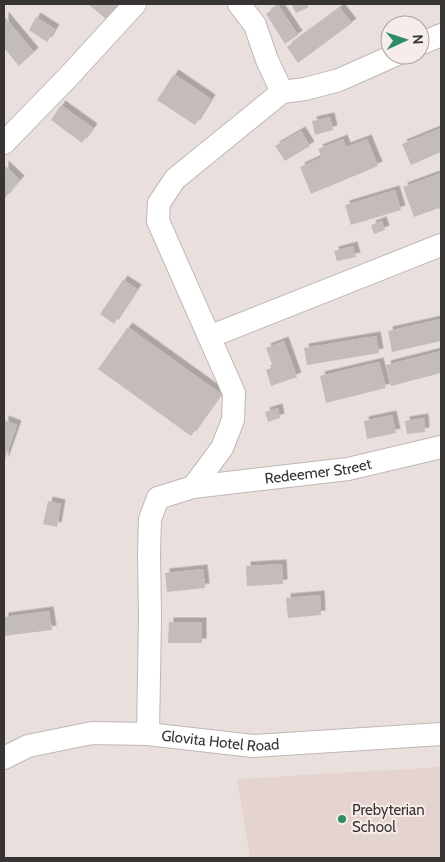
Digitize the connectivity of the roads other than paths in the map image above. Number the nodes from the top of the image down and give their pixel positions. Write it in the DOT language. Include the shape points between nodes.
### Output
graph roads {
  1 [pos="135,4"];
  2 [pos="240,4"];
  3 [pos="380,62"];
  4 [pos="282,92"];
  5 [pos="4,143"];
  6 [pos="441,245"];
  7 [pos="209,338"];
  8 [pos="441,447"];
  9 [pos="193,487"];
  10 [pos="148,734"];
  11 [pos="441,734"];
  12 [pos="4,758"];
  1 -- 5 [label="street"];
  2 -- 4 [label="street" via="255,25"];
  3 -- 4 [label="street" via="339,80"];
  4 -- 7 [label="street" via="175,179 159,203 158,221"];
  6 -- 7 [label="street"];
  7 -- 9 [label="street" via="234,393 233,420 222,448"];
  8 -- 9 [label="street, Redeemer Street" via="348,469"];
  9 -- 10 [label="street, Redeemer Street" via="158,498 150,518"];
  10 -- 11 [label="street, Glovita Hotel Road" via="253,746"];
  10 -- 12 [label="street, Glovita Hotel Road" via="92,734 28,746"];
}
